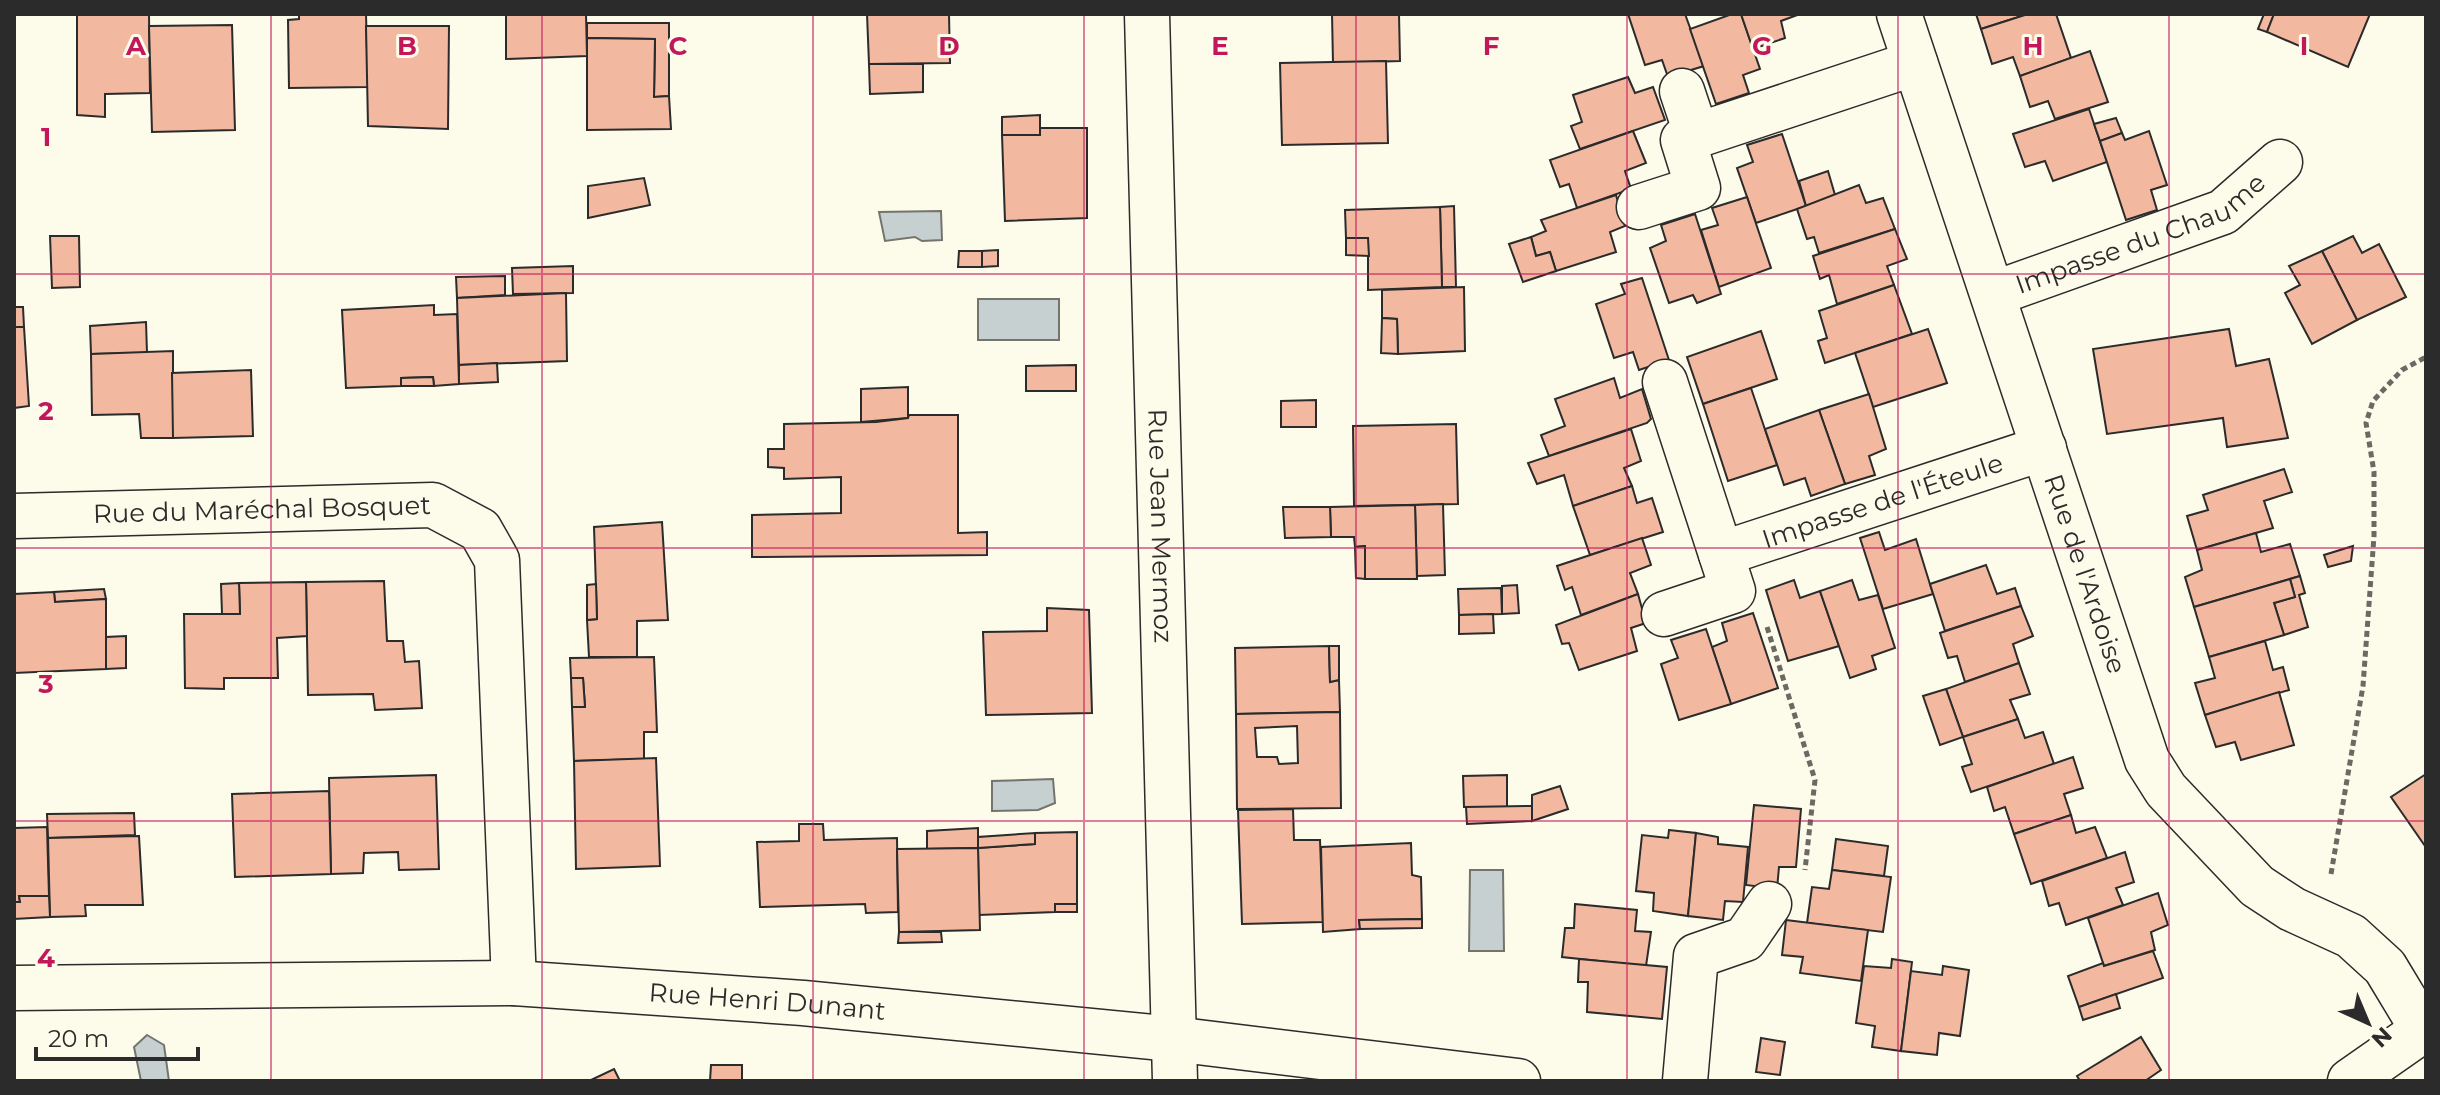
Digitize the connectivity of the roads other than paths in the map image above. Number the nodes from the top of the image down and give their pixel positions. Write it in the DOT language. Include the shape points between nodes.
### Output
graph roads {
  1 [pos="1147,14"];
  2 [pos="1899,14"];
  3 [pos="1915,63"];
  4 [pos="1682,91"];
  5 [pos="1697,136"];
  6 [pos="2280,162"];
  7 [pos="1639,207"];
  8 [pos="1993,294"];
  9 [pos="1665,382"];
  10 [pos="2044,448"];
  11 [pos="14,516"];
  12 [pos="1727,572"];
  13 [pos="1664,614"];
  14 [pos="1769,904"];
  15 [pos="514,983"];
  16 [pos="14,988"];
  17 [pos="2425,1029"];
  18 [pos="1174,1060"];
  19 [pos="1518,1081"];
  20 [pos="1685,1081"];
  21 [pos="2350,1081"];
  1 -- 18 [label="street, Rue Jean Mermoz"];
  2 -- 3 [label="street, Rue de l'Ardoise"];
  3 -- 5 [label="street"];
  3 -- 8 [label="street, Rue de l'Ardoise"];
  4 -- 5 [label="street"];
  5 -- 7 [label="street" via="1683,140 1698,188"];
  6 -- 8 [label="street, Impasse du Chaume" via="2223,212"];
  8 -- 10 [label="street, Rue de l'Ardoise"];
  9 -- 12 [label="street"];
  10 -- 12 [label="street, Impasse de l'Éteule"];
  10 -- 17 [label="street, Rue de l'Ardoise" via="2147,760 2166,790 2257,886 2351,936 2385,967"];
  11 -- 15 [label="street, Rue du Maréchal Bosquet" via="433,505 480,530 497,560"];
  12 -- 13 [label="street, Impasse de l'Éteule"];
  14 -- 20 [label="street" via="1745,939 1696,956"];
  15 -- 16 [label="street, Rue Henri Dunant"];
  15 -- 18 [label="street, Rue Henri Dunant" via="803,1003"];
  17 -- 21 [label="street"];
  18 -- 19 [label="street, Rue Henri Dunant"];
}
